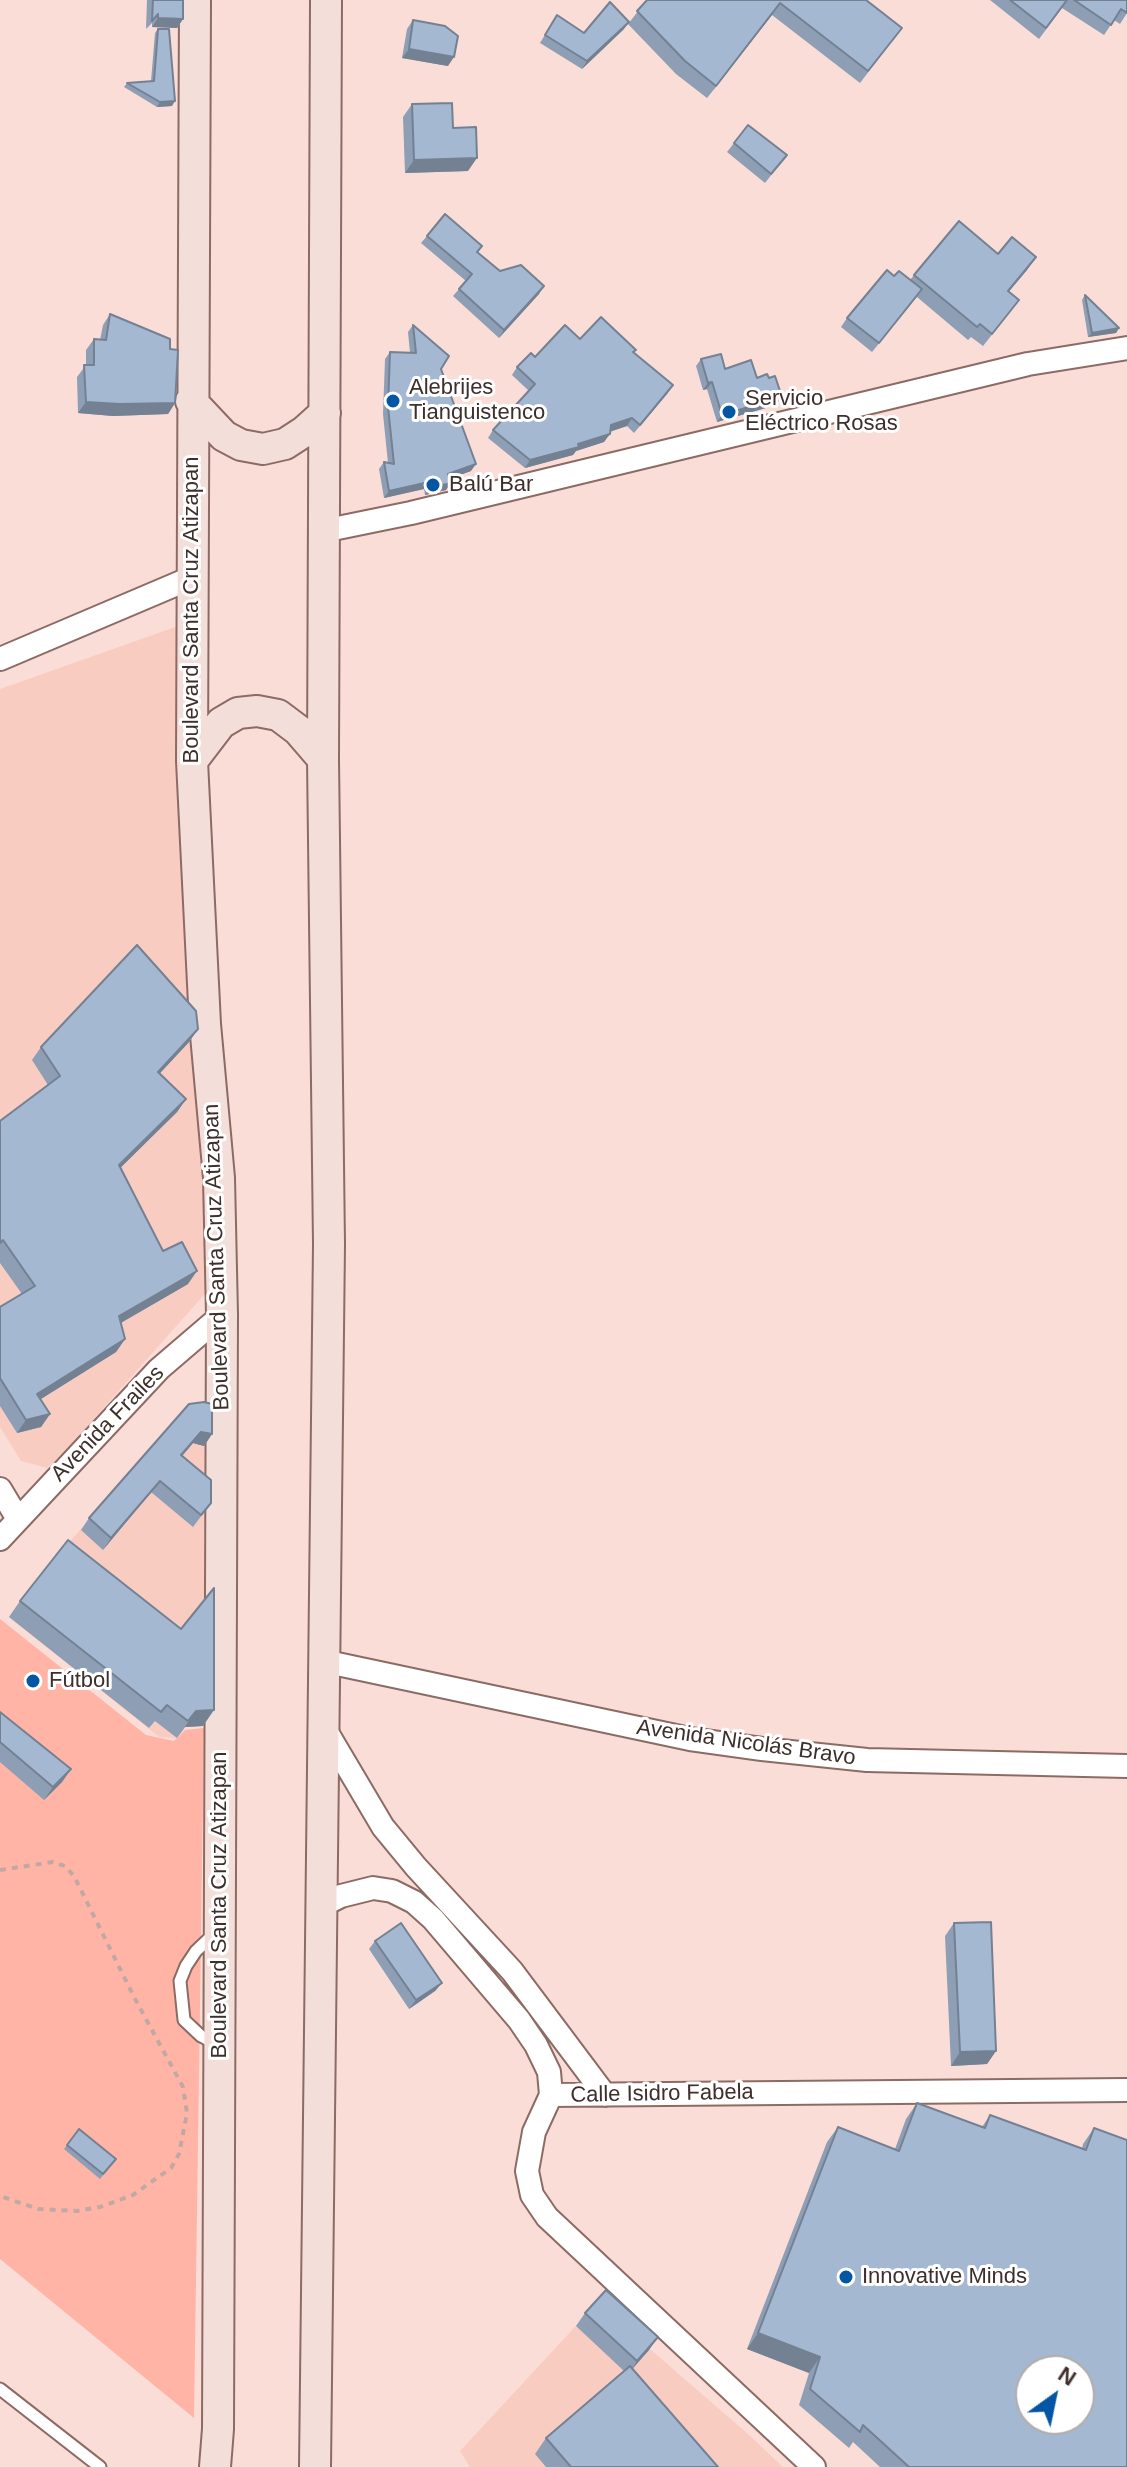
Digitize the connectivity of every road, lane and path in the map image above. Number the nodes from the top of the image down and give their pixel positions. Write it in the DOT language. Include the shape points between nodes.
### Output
graph roads {
  1 [pos="195,0"];
  2 [pos="326,0"];
  3 [pos="1127,348"];
  4 [pos="191,401"];
  5 [pos="325,413"];
  6 [pos="323,531"];
  7 [pos="191,578"];
  8 [pos="0,659"];
  9 [pos="323,759"];
  10 [pos="192,761"];
  11 [pos="222,1315"];
  12 [pos="0,1489"];
  13 [pos="18,1519"];
  14 [pos="0,1539"];
  15 [pos="323,1661"];
  16 [pos="321,1722"];
  17 [pos="1127,1766"];
  18 [pos="0,1870"];
  19 [pos="319,1907"];
  20 [pos="1127,2090"];
  21 [pos="551,2095"];
  22 [pos="605,2095"];
  23 [pos="0,2196"];
  24 [pos="0,2389"];
  25 [pos="100,2467"];
  26 [pos="215,2467"];
  27 [pos="315,2467"];
  28 [pos="814,2467"];
  1 -- 4 [label="main road, Boulevard Santa Cruz Atizapan"];
  2 -- 5 [label="main road"];
  3 -- 6 [label="street" via="1028,364"];
  4 -- 5 [label="main road" via="224,436 263,449 285,444"];
  4 -- 7 [label="main road, Boulevard Santa Cruz Atizapan"];
  5 -- 6 [label="main road"];
  6 -- 9 [label="main road"];
  7 -- 8 [label="street"];
  7 -- 10 [label="main road, Boulevard Santa Cruz Atizapan"];
  9 -- 10 [label="main road" via="278,715 257,711 238,713 221,723"];
  9 -- 15 [label="main road" via="329,1244"];
  10 -- 11 [label="main road, Boulevard Santa Cruz Atizapan" via="205,1024 219,1178"];
  11 -- 13 [label="street, Avenida Frailes" via="159,1369"];
  11 -- 26 [label="main road, Boulevard Santa Cruz Atizapan"];
  12 -- 13 [label="street"];
  13 -- 14 [label="street, Avenida Frailes"];
  15 -- 16 [label="main road"];
  15 -- 17 [label="street, Avenida Nicolás Bravo" via="690,1739 762,1749 867,1760"];
  16 -- 19 [label="main road"];
  16 -- 22 [label="street" via="383,1827 512,1971"];
  18 -- 23 [label="path" via="53,1862 74,1876 183,2087 187,2113 171,2168 133,2195 77,2211 38,2209"];
  19 -- 21 [label="street" via="373,1888 414,1902 519,2020 549,2072"];
  19 -- 27 [label="main road"];
  20 -- 22 [label="street, Calle Isidro Fabela"];
  21 -- 22 [label="street, Calle Isidro Fabela"];
  21 -- 28 [label="street, Calle Isidro Fabela" via="534,2132 527,2171 532,2195 547,2217"];
  24 -- 25 [label="lane"];
}
